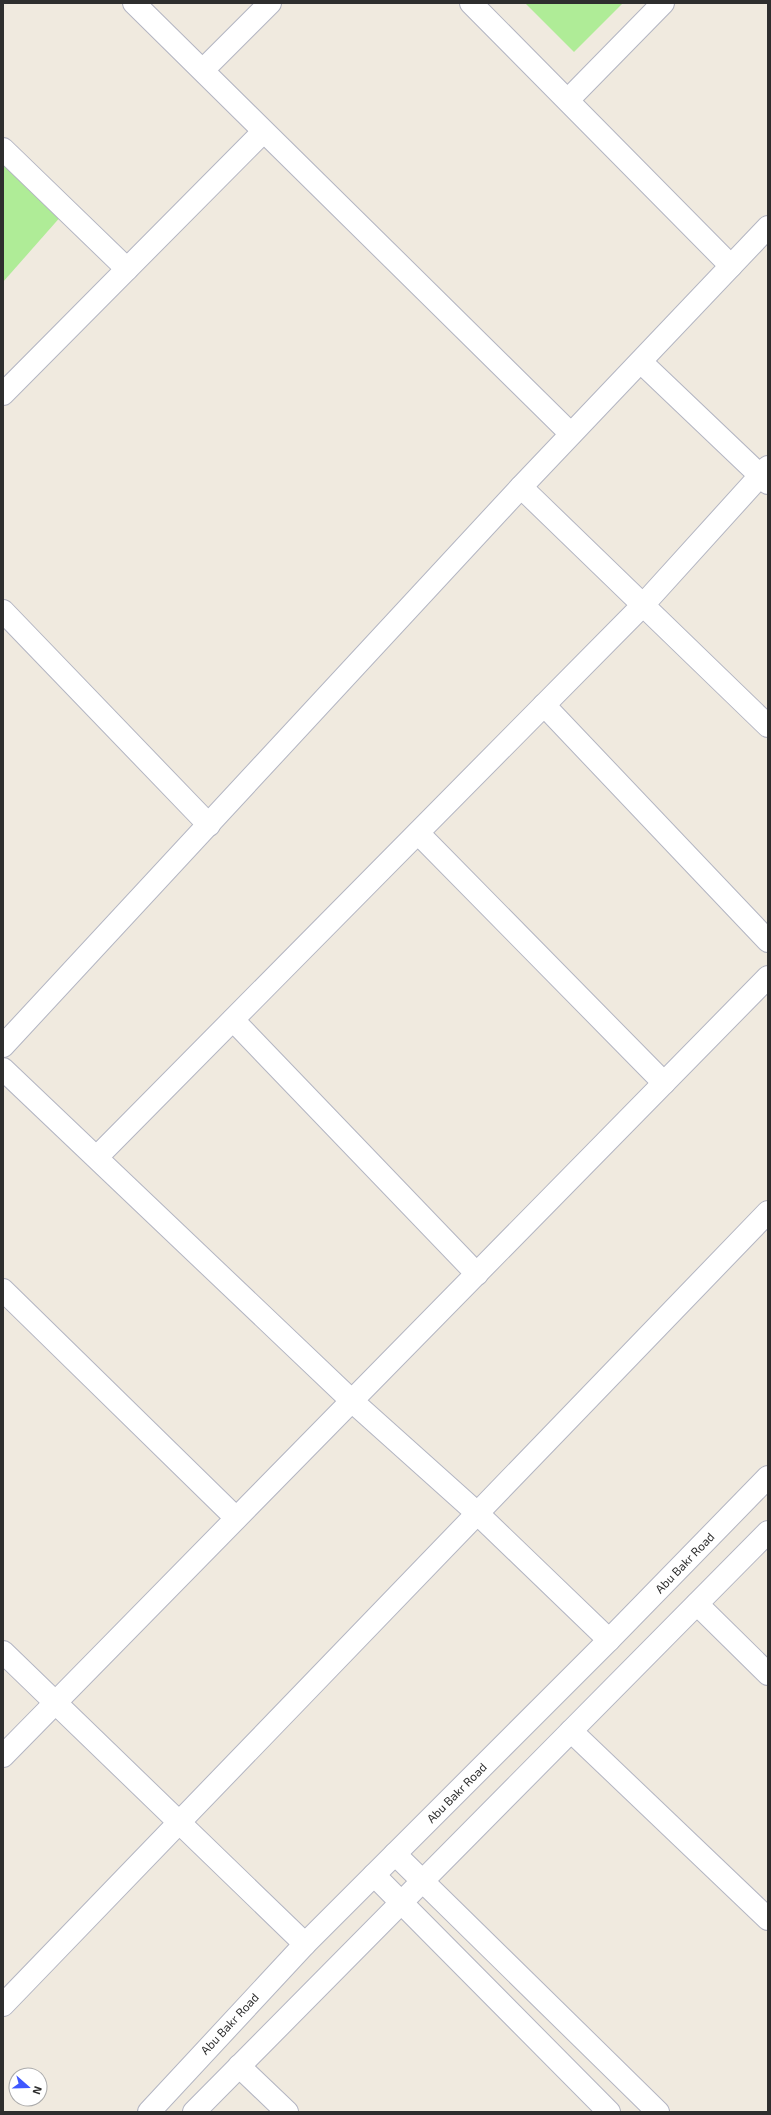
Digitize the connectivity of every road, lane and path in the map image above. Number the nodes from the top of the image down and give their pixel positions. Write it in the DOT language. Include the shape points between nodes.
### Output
graph roads {
  1 [pos="134,3"];
  2 [pos="270,3"];
  3 [pos="471,3"];
  4 [pos="663,3"];
  5 [pos="203,70"];
  6 [pos="568,100"];
  7 [pos="263,132"];
  8 [pos="3,149"];
  9 [pos="765,237"];
  10 [pos="731,266"];
  11 [pos="127,269"];
  12 [pos="641,362"];
  13 [pos="3,394"];
  14 [pos="571,434"];
  15 [pos="765,475"];
  16 [pos="521,487"];
  17 [pos="643,605"];
  18 [pos="3,611"];
  19 [pos="544,705"];
  20 [pos="768,726"];
  21 [pos="209,825"];
  22 [pos="418,833"];
  23 [pos="768,941"];
  24 [pos="768,977"];
  25 [pos="233,1020"];
  26 [pos="3,1046"];
  27 [pos="3,1069"];
  28 [pos="664,1083"];
  29 [pos="97,1157"];
  30 [pos="768,1212"];
  31 [pos="477,1274"];
  32 [pos="3,1290"];
  33 [pos="352,1401"];
  34 [pos="768,1477"];
  35 [pos="477,1513"];
  36 [pos="236,1518"];
  37 [pos="768,1532"];
  38 [pos="696,1604"];
  39 [pos="608,1640"];
  40 [pos="3,1652"];
  41 [pos="768,1674"];
  42 [pos="56,1703"];
  43 [pos="571,1731"];
  44 [pos="3,1756"];
  45 [pos="179,1822"];
  46 [pos="395,1854"];
  47 [pos="374,1874"];
  48 [pos="423,1881"];
  49 [pos="401,1903"];
  50 [pos="768,1919"];
  51 [pos="305,1944"];
  52 [pos="3,2006"];
  53 [pos="239,2066"];
  54 [pos="149,2112"];
  55 [pos="194,2112"];
  56 [pos="287,2112"];
  57 [pos="609,2112"];
  58 [pos="658,2112"];
  1 -- 5 [label="street"];
  2 -- 5 [label="street"];
  3 -- 6 [label="street"];
  4 -- 6 [label="street"];
  5 -- 7 [label="street"];
  6 -- 10 [label="street"];
  7 -- 11 [label="street"];
  7 -- 14 [label="street"];
  8 -- 11 [label="street"];
  9 -- 10 [label="street"];
  10 -- 12 [label="street"];
  11 -- 13 [label="street"];
  12 -- 14 [label="street"];
  12 -- 15 [label="street"];
  14 -- 16 [label="street"];
  15 -- 17 [label="street"];
  16 -- 17 [label="street"];
  16 -- 21 [label="street"];
  17 -- 19 [label="street"];
  17 -- 20 [label="street"];
  18 -- 21 [label="street"];
  19 -- 22 [label="street"];
  19 -- 23 [label="street"];
  21 -- 26 [label="street"];
  22 -- 25 [label="street"];
  22 -- 28 [label="street"];
  24 -- 28 [label="street"];
  25 -- 29 [label="street"];
  25 -- 31 [label="street"];
  27 -- 29 [label="street"];
  28 -- 31 [label="street"];
  29 -- 33 [label="street"];
  30 -- 35 [label="street"];
  31 -- 33 [label="street"];
  32 -- 36 [label="street"];
  33 -- 35 [label="street"];
  33 -- 36 [label="street"];
  34 -- 39 [label="street, Abu Bakr Road"];
  35 -- 39 [label="street"];
  35 -- 45 [label="street"];
  36 -- 42 [label="street"];
  37 -- 38 [label="street"];
  38 -- 41 [label="street"];
  38 -- 43 [label="street"];
  39 -- 46 [label="street, Abu Bakr Road"];
  40 -- 42 [label="street"];
  42 -- 44 [label="street"];
  42 -- 45 [label="street"];
  43 -- 48 [label="street"];
  43 -- 50 [label="street"];
  45 -- 51 [label="street"];
  45 -- 52 [label="street"];
  46 -- 47 [label="street, Abu Bakr Road"];
  46 -- 48 [label="street"];
  47 -- 49 [label="street"];
  47 -- 51 [label="street, Abu Bakr Road"];
  48 -- 49 [label="street"];
  48 -- 58 [label="street"];
  49 -- 53 [label="street"];
  49 -- 57 [label="street"];
  51 -- 54 [label="street, Abu Bakr Road"];
  53 -- 55 [label="street"];
  53 -- 56 [label="street"];
}
